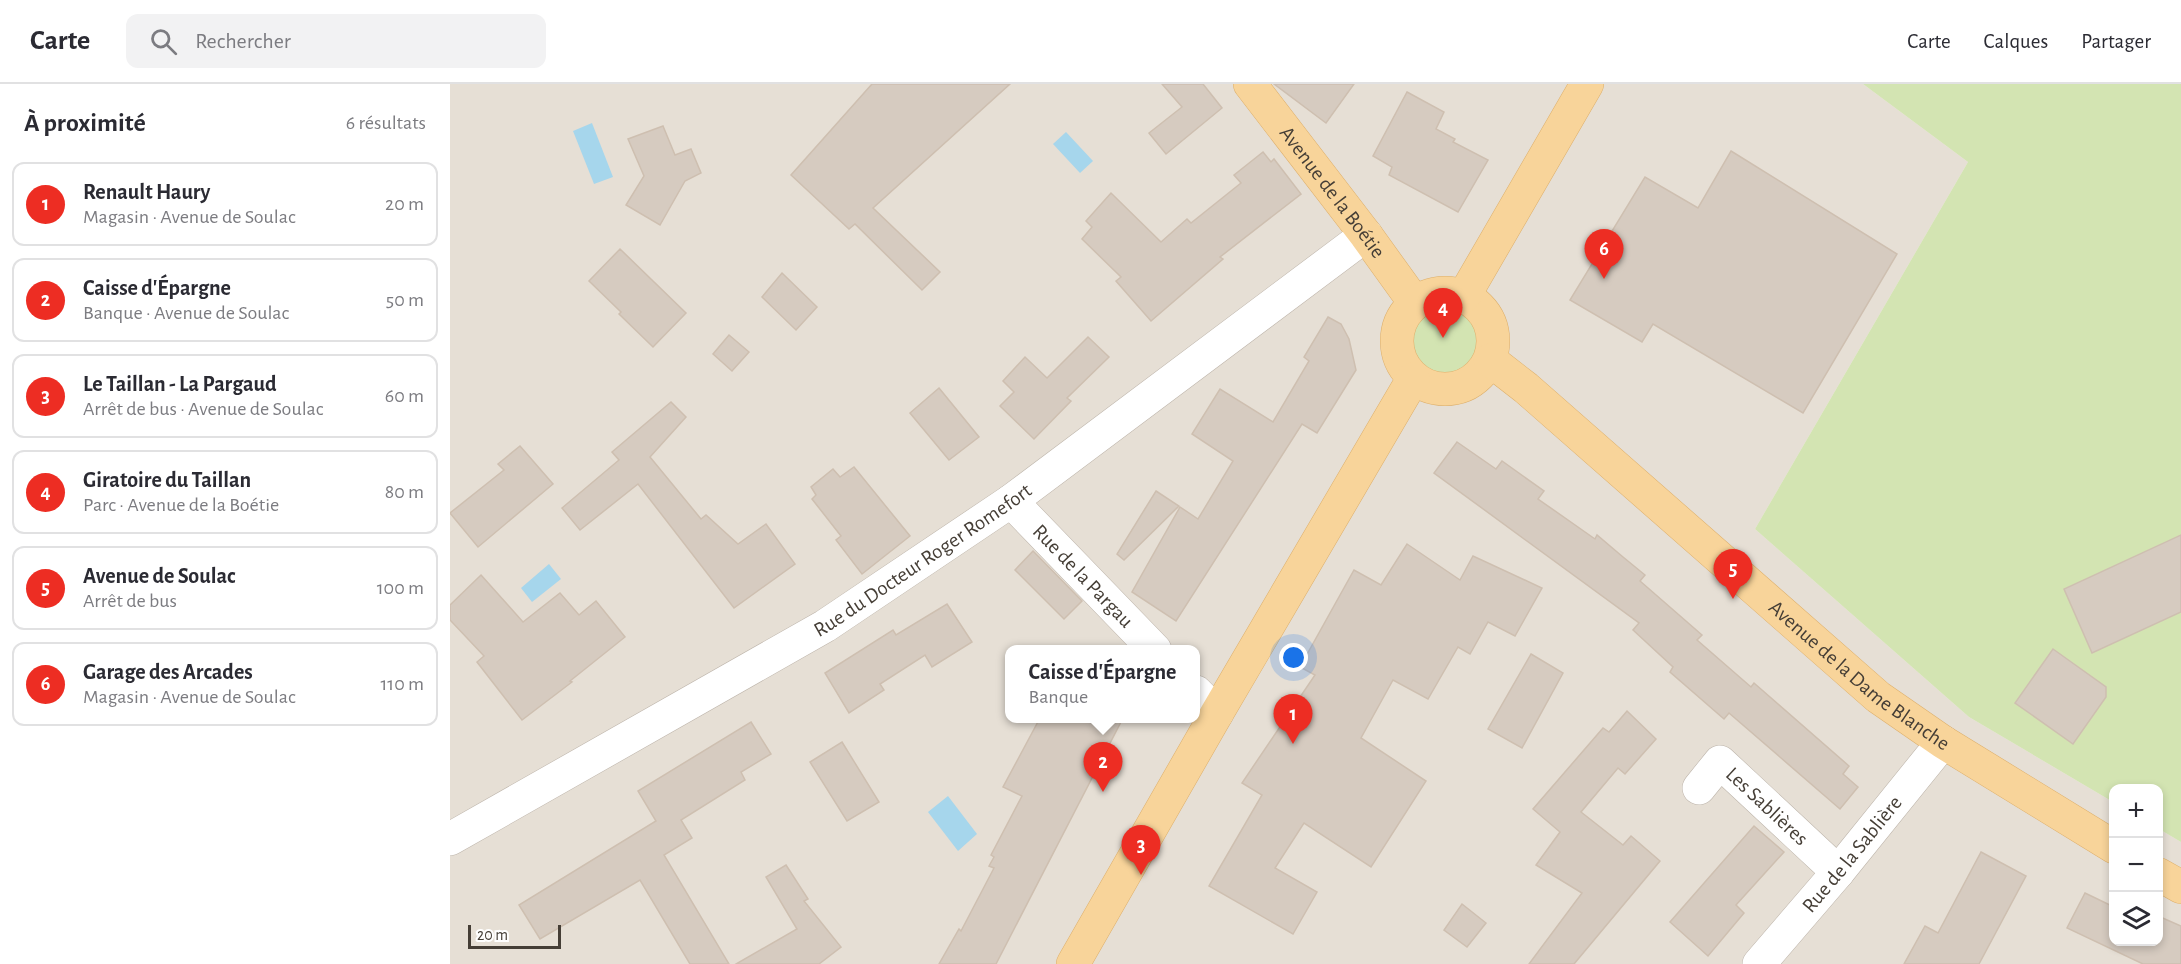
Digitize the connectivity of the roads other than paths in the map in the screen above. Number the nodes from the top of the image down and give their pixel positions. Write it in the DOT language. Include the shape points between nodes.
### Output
graph roads {
  1 [pos="1250,84"];
  2 [pos="1587,84"];
  3 [pos="1366,235"];
  4 [pos="1464,296"];
  5 [pos="1415,303"];
  6 [pos="1490,360"];
  7 [pos="1413,379"];
  8 [pos="1011,501"];
  9 [pos="1150,645"];
  10 [pos="1206,703"];
  11 [pos="1196,723"];
  12 [pos="1943,742"];
  13 [pos="1699,788"];
  14 [pos="450,839"];
  15 [pos="2109,844"];
  16 [pos="1838,872"];
  17 [pos="2163,877"];
  18 [pos="2181,887"];
  19 [pos="1073,964"];
  20 [pos="1759,964"];
  1 -- 3 [label="main road, Avenue de la Boétie"];
  2 -- 4 [label="main road"];
  3 -- 5 [label="main road, Avenue de la Boétie"];
  3 -- 8 [label="street, Rue du Docteur Roger Romefort"];
  4 -- 5 [label="main road" via="1435,293"];
  4 -- 6 [label="main road" via="1484,311 1491,325 1494,344"];
  5 -- 7 [label="main road" via="1401,320 1396,337 1400,361"];
  6 -- 7 [label="main road" via="1477,379 1461,388 1442,390"];
  6 -- 12 [label="main road, Avenue de la Dame Blanche" via="1878,697"];
  7 -- 10 [label="main road"];
  8 -- 9 [label="street, Rue de la Pargau"];
  8 -- 14 [label="street, Rue du Docteur Roger Romefort" via="825,626"];
  11 -- 19 [label="main road"];
  12 -- 15 [label="main road, Avenue de la Dame Blanche"];
  12 -- 16 [label="street, Rue de la Sablière"];
  13 -- 16 [label="street, Les Sablières" via="1720,762"];
  16 -- 20 [label="street, Rue de la Sablière"];
  17 -- 18 [label="main road"];
}
